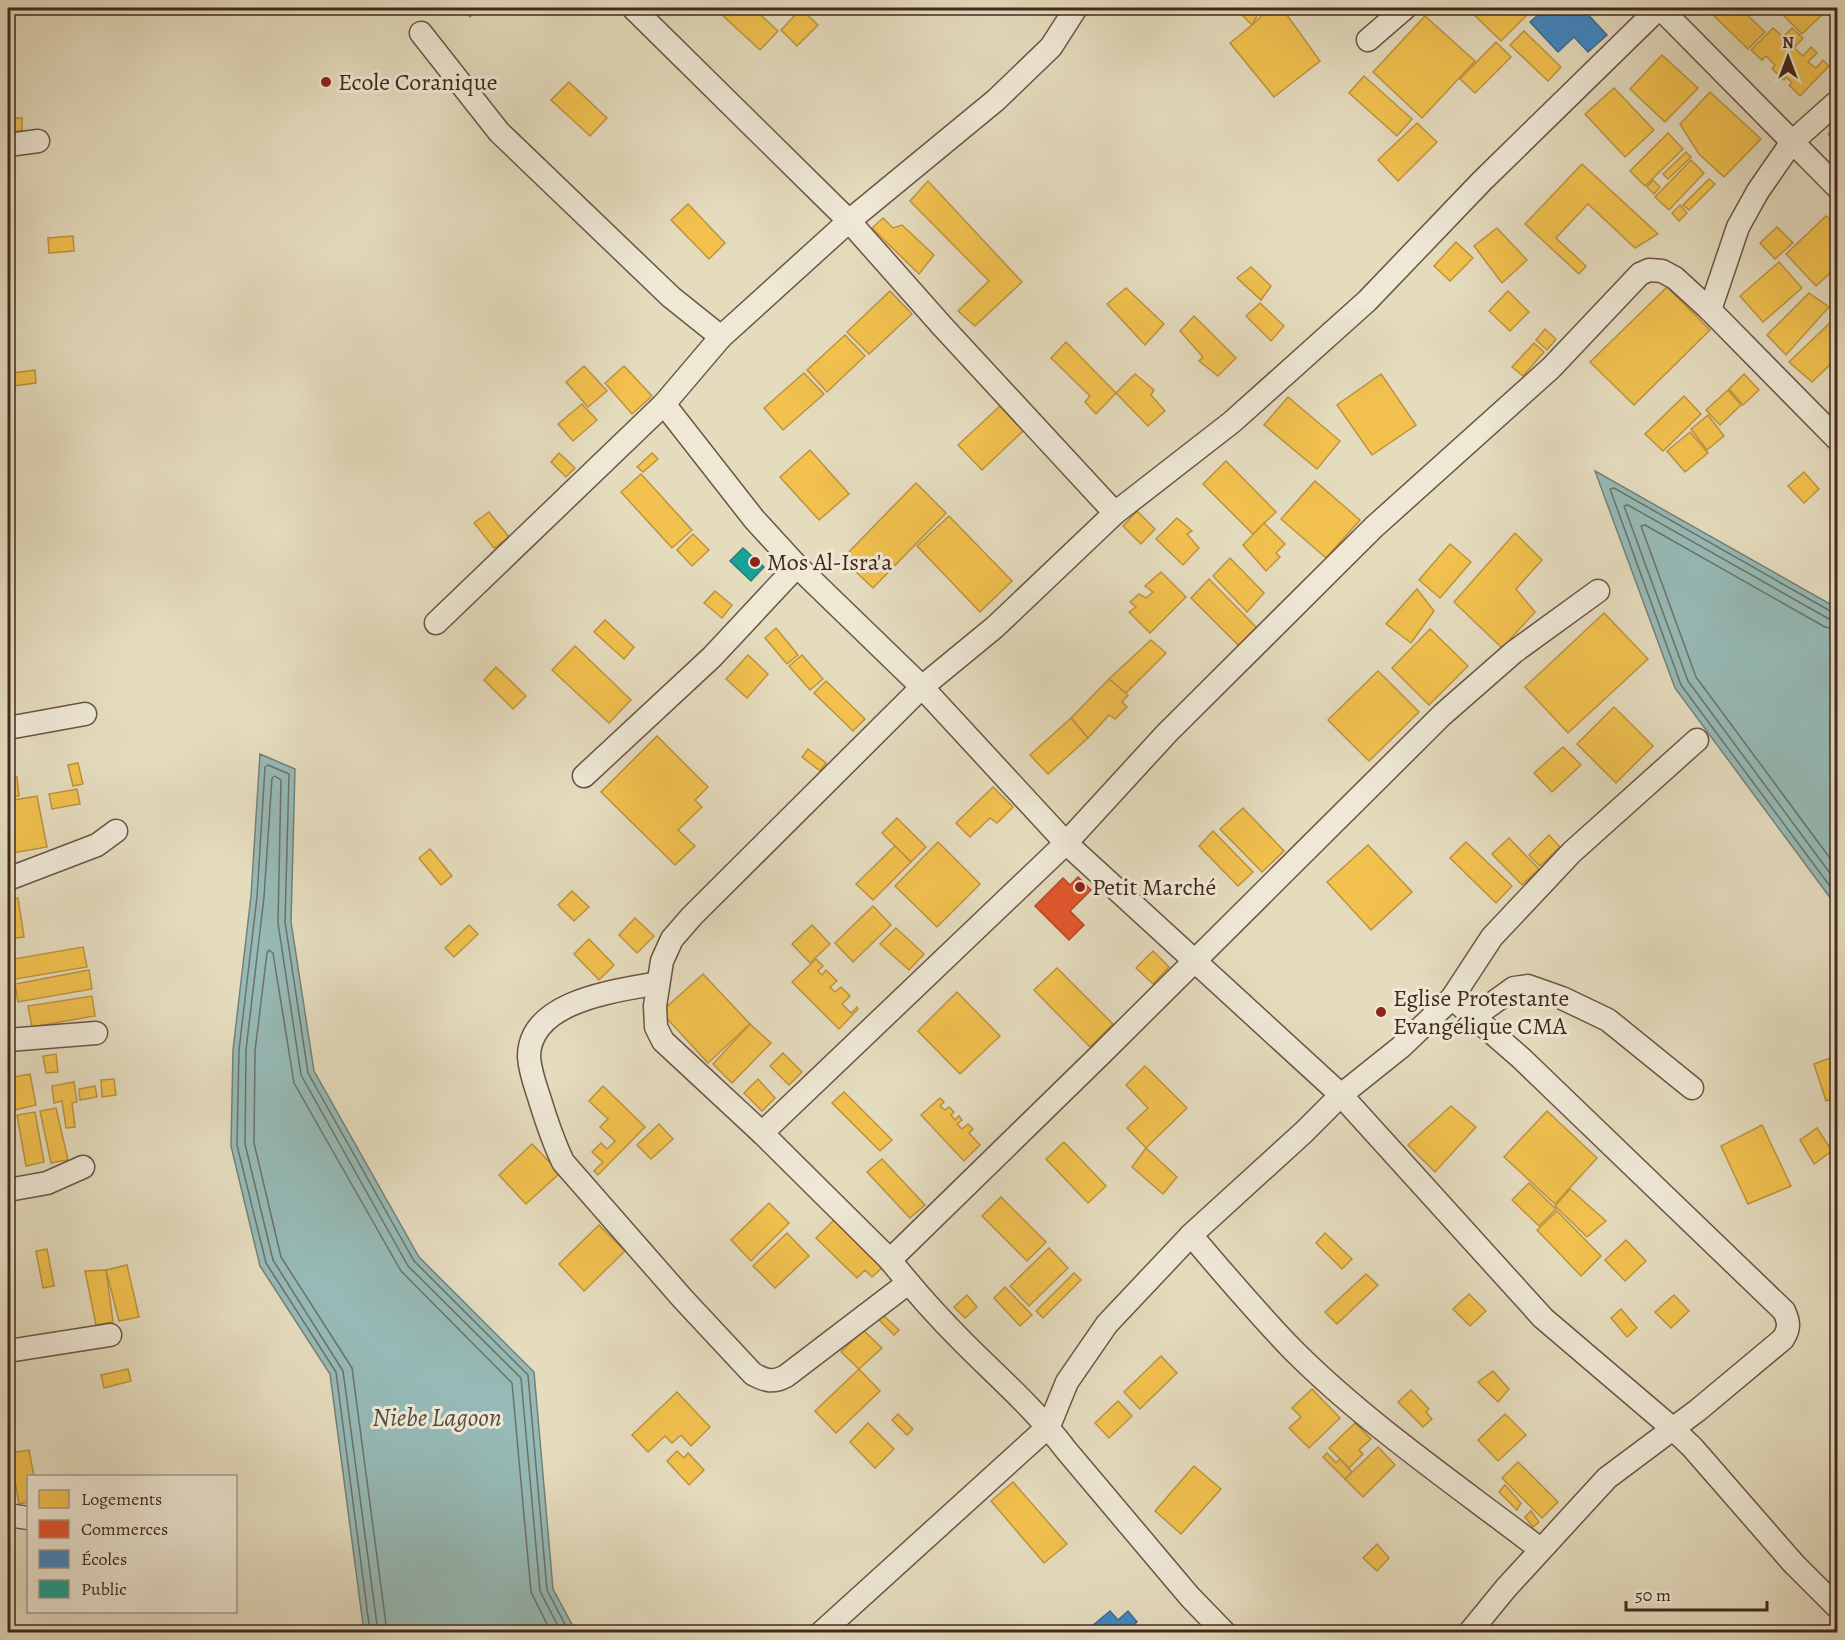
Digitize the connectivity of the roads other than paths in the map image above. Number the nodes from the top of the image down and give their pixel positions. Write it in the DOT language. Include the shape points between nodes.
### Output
graph roads {
  1 [pos="633,8"];
  2 [pos="1076,8"];
  3 [pos="1405,8"];
  4 [pos="1660,8"];
  5 [pos="421,33"];
  6 [pos="1368,40"];
  7 [pos="1838,101"];
  8 [pos="38,141"];
  9 [pos="1792,142"];
  10 [pos="8,145"];
  11 [pos="1838,188"];
  12 [pos="849,221"];
  13 [pos="1710,310"];
  14 [pos="721,337"];
  15 [pos="664,404"];
  16 [pos="1838,440"];
  17 [pos="1116,513"];
  18 [pos="797,566"];
  19 [pos="1598,591"];
  20 [pos="436,623"];
  21 [pos="922,687"];
  22 [pos="86,714"];
  23 [pos="8,728"];
  24 [pos="1697,740"];
  25 [pos="584,776"];
  26 [pos="116,831"];
  27 [pos="1065,843"];
  28 [pos="8,879"];
  29 [pos="1194,960"];
  30 [pos="658,983"];
  31 [pos="1452,998"];
  32 [pos="1475,1016"];
  33 [pos="96,1033"];
  34 [pos="8,1040"];
  35 [pos="1692,1088"];
  36 [pos="1341,1095"];
  37 [pos="762,1133"];
  38 [pos="83,1167"];
  39 [pos="8,1190"];
  40 [pos="1191,1234"];
  41 [pos="891,1260"];
  42 [pos="908,1283"];
  43 [pos="110,1335"];
  44 [pos="8,1351"];
  45 [pos="1048,1426"];
  46 [pos="1672,1428"];
  47 [pos="8,1515"];
  48 [pos="27,1518"];
  49 [pos="1540,1549"];
  50 [pos="1838,1608"];
  51 [pos="822,1632"];
  52 [pos="1224,1632"];
  53 [pos="1470,1632"];
  1 -- 12 [label="street"];
  2 -- 12 [label="street" via="1051,47 996,100"];
  3 -- 6 [label="street"];
  4 -- 9 [label="street"];
  4 -- 17 [label="street" via="1482,181 1368,301 1232,422"];
  5 -- 14 [label="street" via="499,132 671,297"];
  7 -- 9 [label="street"];
  8 -- 10 [label="street"];
  9 -- 11 [label="street"];
  9 -- 13 [label="street" via="1738,227"];
  12 -- 14 [label="street"];
  12 -- 17 [label="street"];
  13 -- 16 [label="street"];
  13 -- 27 [label="street" via="1662,271 1640,274 1551,368 1374,527 1167,733"];
  14 -- 15 [label="street"];
  15 -- 18 [label="street" via="754,519"];
  15 -- 20 [label="street"];
  17 -- 21 [label="street" via="995,627"];
  18 -- 21 [label="street"];
  18 -- 25 [label="street" via="712,657"];
  19 -- 29 [label="street" via="1514,652 1442,715"];
  21 -- 27 [label="street"];
  21 -- 30 [label="street" via="692,916 672,939"];
  22 -- 23 [label="street"];
  24 -- 31 [label="street" via="1572,852 1492,937"];
  26 -- 28 [label="street" via="97,845"];
  27 -- 29 [label="street"];
  27 -- 37 [label="street"];
  29 -- 36 [label="street"];
  29 -- 41 [label="street"];
  30 -- 37 [label="street" via="656,1027 663,1041"];
  30 -- 42 [label="street" via="579,1002 543,1023 533,1038 533,1079 563,1162 722,1341 753,1374 765,1380 776,1382 786,1376"];
  31 -- 32 [label="street"];
  31 -- 36 [label="street" via="1401,1047"];
  32 -- 35 [label="street" via="1514,988 1528,986 1608,1020"];
  32 -- 46 [label="street" via="1784,1311 1789,1322 1783,1339"];
  33 -- 34 [label="street"];
  36 -- 40 [label="street"];
  36 -- 46 [label="street" via="1543,1317"];
  37 -- 41 [label="street"];
  38 -- 39 [label="street" via="47,1183"];
  40 -- 45 [label="street" via="1087,1349"];
  40 -- 49 [label="street" via="1295,1352 1360,1411"];
  41 -- 42 [label="street"];
  42 -- 45 [label="street"];
  43 -- 44 [label="street"];
  45 -- 51 [label="street"];
  45 -- 52 [label="street" via="1190,1597"];
  46 -- 49 [label="street" via="1607,1478"];
  46 -- 50 [label="street"];
  47 -- 48 [label="street"];
  49 -- 53 [label="street"];
}
